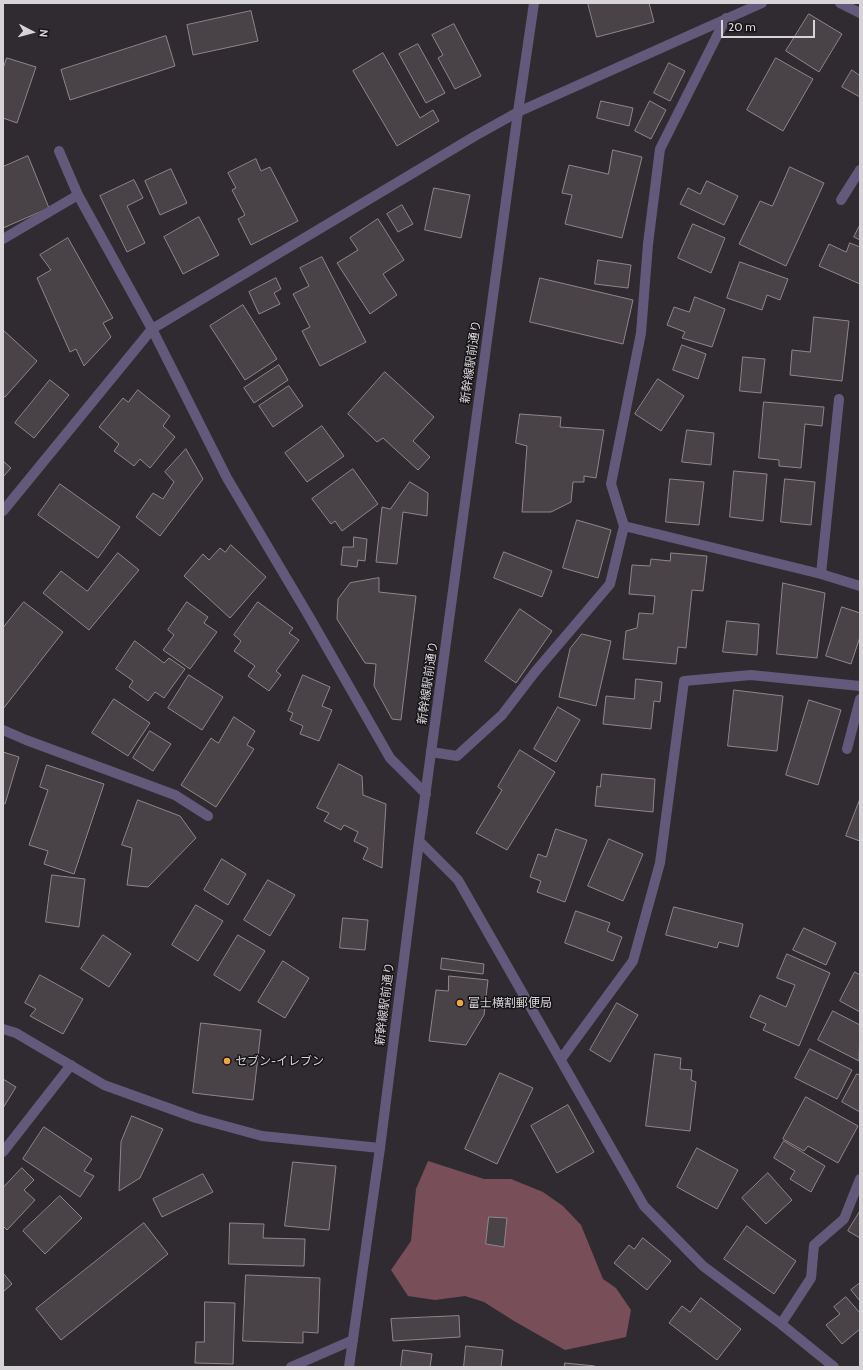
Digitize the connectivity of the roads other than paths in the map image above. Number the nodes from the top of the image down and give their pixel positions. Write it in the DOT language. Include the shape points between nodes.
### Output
graph roads {
  1 [pos="534,3"];
  2 [pos="762,3"];
  3 [pos="840,3"];
  4 [pos="860,13"];
  5 [pos="726,18"];
  6 [pos="518,112"];
  7 [pos="59,151"];
  8 [pos="860,170"];
  9 [pos="78,195"];
  10 [pos="841,200"];
  11 [pos="3,239"];
  12 [pos="152,329"];
  13 [pos="839,399"];
  14 [pos="3,511"];
  15 [pos="624,526"];
  16 [pos="821,574"];
  17 [pos="860,586"];
  18 [pos="860,686"];
  19 [pos="860,699"];
  20 [pos="3,730"];
  21 [pos="847,749"];
  22 [pos="431,752"];
  23 [pos="426,794"];
  24 [pos="208,816"];
  25 [pos="419,841"];
  26 [pos="3,1029"];
  27 [pos="561,1059"];
  28 [pos="71,1065"];
  29 [pos="380,1148"];
  30 [pos="3,1152"];
  31 [pos="860,1179"];
  32 [pos="781,1324"];
  33 [pos="353,1340"];
  34 [pos="291,1367"];
  35 [pos="349,1367"];
  36 [pos="834,1367"];
  1 -- 6 [label="street, 新幹線駅前通り"];
  2 -- 5 [label="street"];
  3 -- 4 [label="street"];
  5 -- 6 [label="street"];
  5 -- 15 [label="street" via="660,149 648,244 641,333 611,484"];
  6 -- 12 [label="street"];
  6 -- 22 [label="street, 新幹線駅前通り"];
  7 -- 9 [label="street"];
  8 -- 10 [label="street"];
  9 -- 11 [label="street"];
  9 -- 12 [label="street"];
  12 -- 14 [label="street"];
  12 -- 23 [label="street" via="227,478 390,758"];
  13 -- 16 [label="street"];
  15 -- 16 [label="street"];
  15 -- 22 [label="street" via="610,584 502,715 457,756"];
  16 -- 17 [label="street"];
  18 -- 27 [label="street" via="751,675 684,681 660,863 633,961"];
  19 -- 21 [label="street"];
  20 -- 24 [label="street" via="175,795"];
  22 -- 23 [label="street, 新幹線駅前通り"];
  23 -- 25 [label="street, 新幹線駅前通り"];
  25 -- 27 [label="street" via="458,880"];
  25 -- 29 [label="street, 新幹線駅前通り"];
  26 -- 28 [label="street" via="16,1033"];
  27 -- 32 [label="street" via="644,1206 704,1266"];
  28 -- 29 [label="street" via="104,1085 196,1118 247,1132 262,1136"];
  28 -- 30 [label="street"];
  29 -- 33 [label="street, 新幹線駅前通り"];
  31 -- 32 [label="street" via="844,1219 814,1245 811,1278"];
  32 -- 36 [label="street"];
  33 -- 34 [label="street"];
  33 -- 35 [label="street, 新幹線駅前通り"];
}
